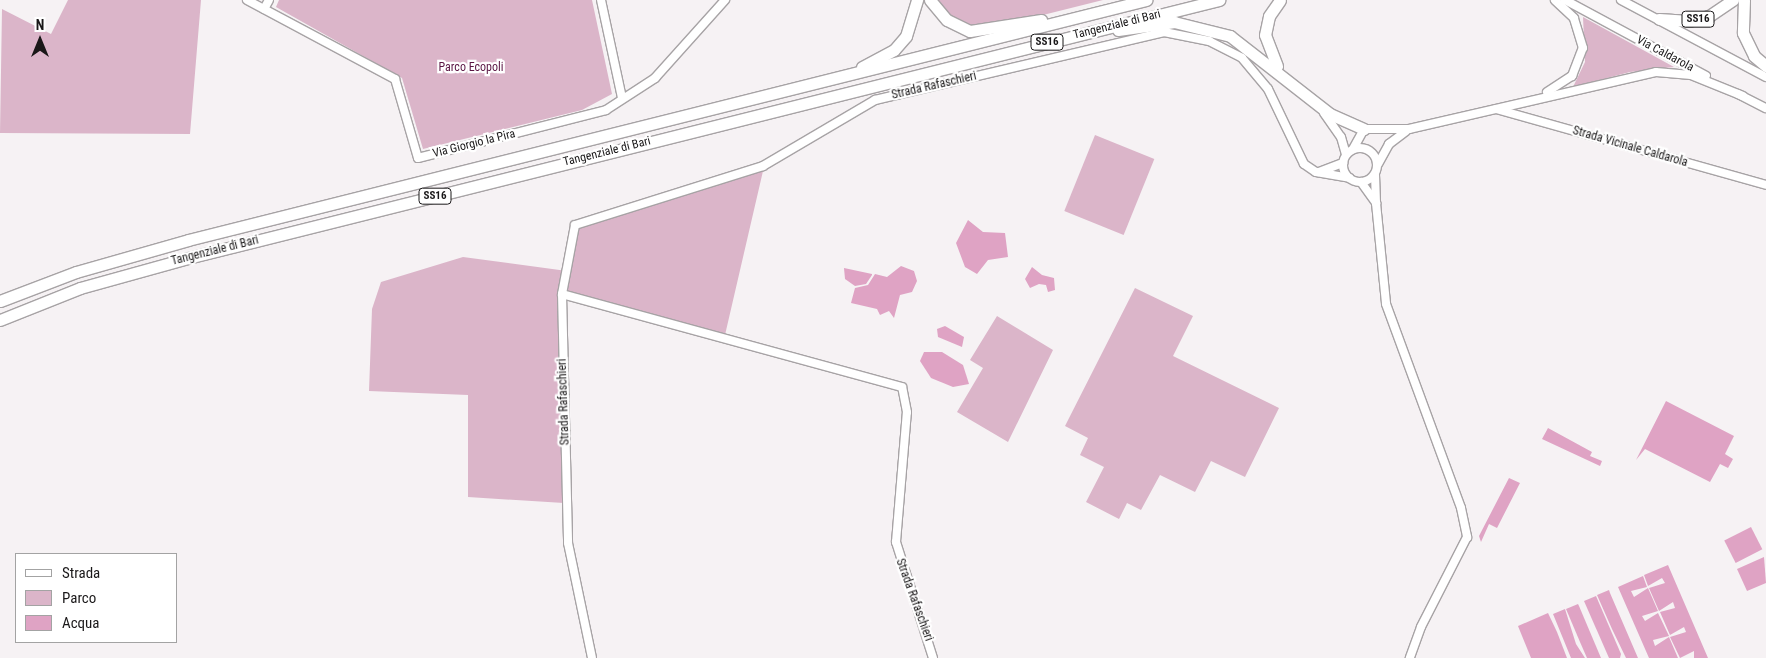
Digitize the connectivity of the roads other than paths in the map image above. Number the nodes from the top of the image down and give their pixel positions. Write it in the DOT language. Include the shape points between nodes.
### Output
graph roads {
  1 [pos="247,0"];
  2 [pos="269,0"];
  3 [pos="601,0"];
  4 [pos="725,0"];
  5 [pos="917,0"];
  6 [pos="930,0"];
  7 [pos="1146,0"];
  8 [pos="1219,0"];
  9 [pos="1280,0"];
  10 [pos="1555,0"];
  11 [pos="1565,0"];
  12 [pos="1621,0"];
  13 [pos="1733,0"];
  14 [pos="1744,0"];
  15 [pos="264,10"];
  16 [pos="1083,16"];
  17 [pos="1659,20"];
  18 [pos="1086,32"];
  19 [pos="1766,66"];
  20 [pos="1282,74"];
  21 [pos="848,75"];
  22 [pos="1766,77"];
  23 [pos="1743,96"];
  24 [pos="622,98"];
  25 [pos="1525,101"];
  26 [pos="1317,104"];
  27 [pos="1494,108"];
  28 [pos="1766,108"];
  29 [pos="1364,128"];
  30 [pos="1409,129"];
  31 [pos="1353,149"];
  32 [pos="1369,149"];
  33 [pos="1346,154"];
  34 [pos="1343,163"];
  35 [pos="1378,164"];
  36 [pos="1316,172"];
  37 [pos="1375,175"];
  38 [pos="1349,178"];
  39 [pos="1361,182"];
  40 [pos="1766,185"];
  41 [pos="1376,203"];
  42 [pos="562,294"];
  43 [pos="0,301"];
  44 [pos="0,320"];
  45 [pos="592,658"];
  46 [pos="933,658"];
  47 [pos="1410,658"];
  1 -- 15 [label="street, Via Giorgio la Pira"];
  2 -- 15 [label="street"];
  3 -- 24 [label="street"];
  4 -- 24 [label="street" via="655,78"];
  5 -- 21 [label="highway" via="906,36 894,50"];
  6 -- 16 [label="highway" via="947,20 970,30"];
  7 -- 16 [label="highway, Tangenziale di Bari / SS16"];
  8 -- 18 [label="highway, Tangenziale di Bari / SS16"];
  9 -- 20 [label="highway" via="1269,16 1265,35"];
  10 -- 25 [label="street" via="1574,18 1580,31 1579,63 1561,87"];
  11 -- 23 [label="street, Via Caldarola"];
  12 -- 17 [label="street"];
  13 -- 17 [label="highway, SS16" via="1696,20"];
  14 -- 19 [label="highway" via="1743,33 1754,56"];
  15 -- 24 [label="street, Via Giorgio la Pira" via="394,79 418,158 606,110"];
  16 -- 21 [label="highway, Tangenziale di Bari / SS16"];
  17 -- 22 [label="street"];
  18 -- 20 [label="highway" via="1174,22 1200,26 1230,36"];
  18 -- 44 [label="highway, Tangenziale di Bari / SS16" via="134,272"];
  20 -- 26 [label="highway"];
  21 -- 43 [label="highway, Tangenziale di Bari / SS16" via="118,258"];
  23 -- 25 [label="street" via="1691,75 1656,72"];
  23 -- 28 [label="street, Via Caldarola"];
  25 -- 27 [label="street"];
  26 -- 29 [label="highway"];
  26 -- 33 [label="street" via="1341,137"];
  27 -- 30 [label="street"];
  27 -- 40 [label="street, Strada Vicinale Caldarola"];
  29 -- 30 [label="street"];
  29 -- 31 [label="street"];
  29 -- 32 [label="street"];
  30 -- 35 [label="street" via="1389,144"];
  31 -- 32 [label="street"];
  31 -- 33 [label="street"];
  32 -- 35 [label="street"];
  33 -- 34 [label="street"];
  34 -- 36 [label="street"];
  34 -- 38 [label="street"];
  35 -- 37 [label="street"];
  36 -- 38 [label="street"];
  36 -- 42 [label="street, Strada Rafaschieri" via="1301,160 1268,89 1242,58 1210,41 1184,34 1137,36 862,105 763,166 579,223 571,229"];
  37 -- 39 [label="street"];
  37 -- 41 [label="street"];
  38 -- 39 [label="street"];
  39 -- 41 [label="street"];
  41 -- 47 [label="street" via="1386,304 1461,508 1467,537 1421,626"];
  42 -- 45 [label="street, Strada Rafaschieri" via="569,561"];
  42 -- 46 [label="street, Strada Rafaschieri" via="902,387 907,412 896,542"];
}
